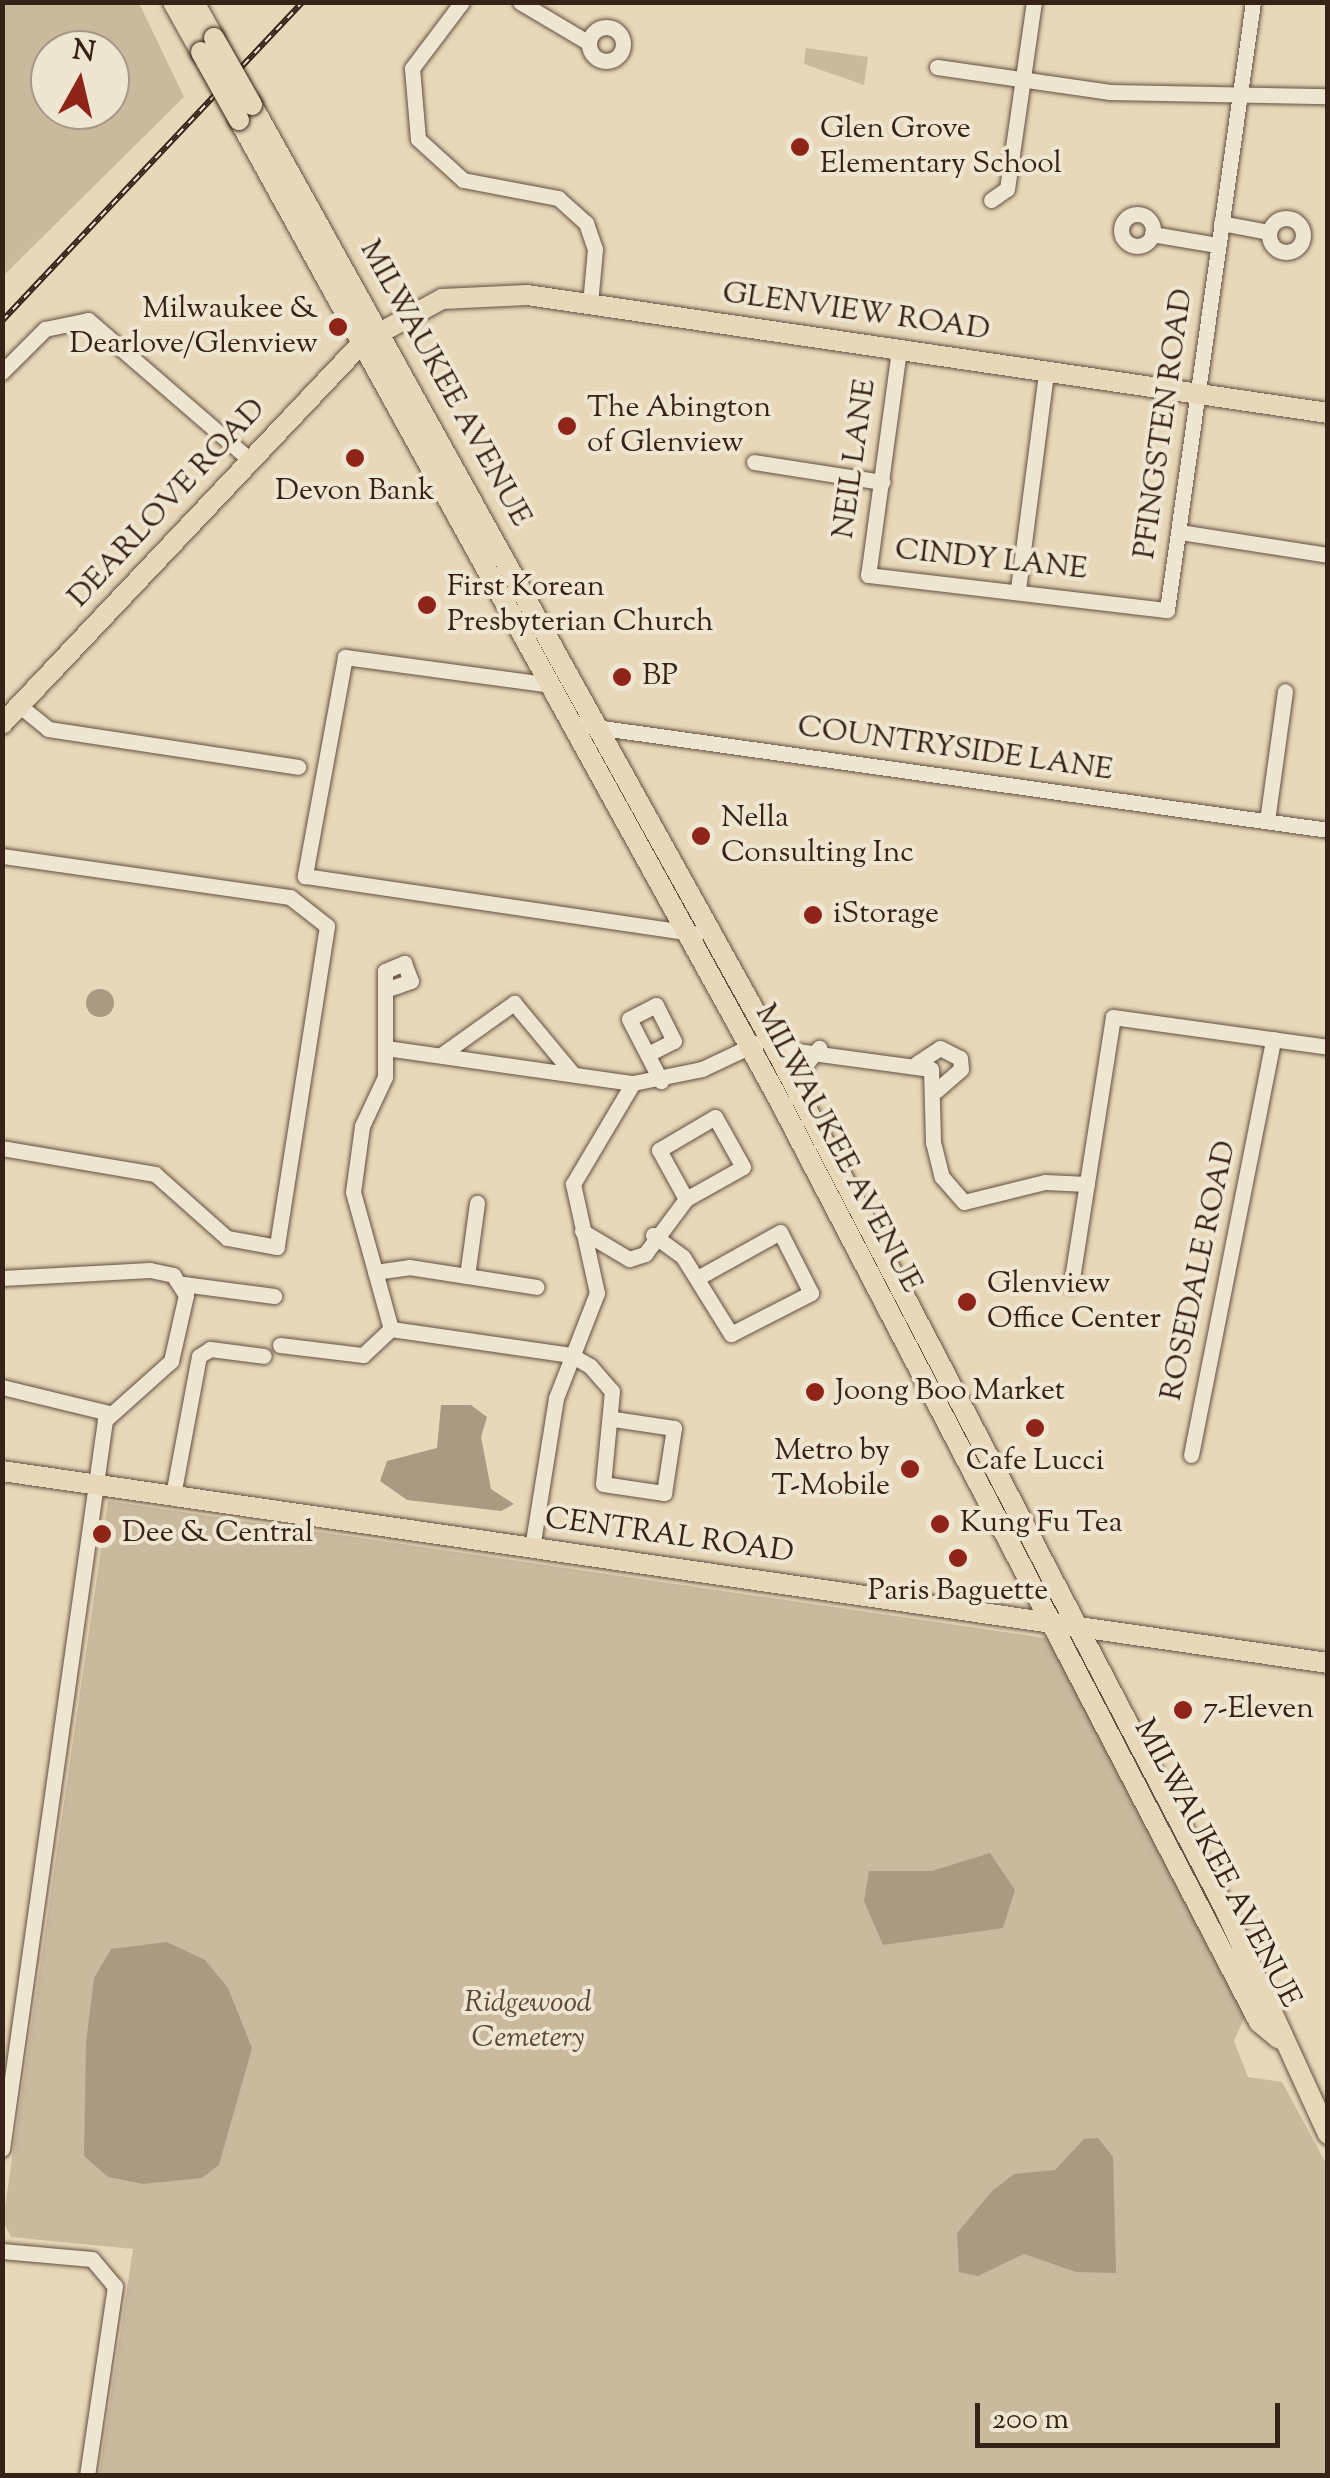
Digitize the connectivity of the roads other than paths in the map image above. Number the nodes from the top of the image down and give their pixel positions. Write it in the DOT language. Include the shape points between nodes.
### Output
graph roads {
  1 [pos="173,2"];
  2 [pos="194,2"];
  3 [pos="462,2"];
  4 [pos="520,2"];
  5 [pos="1034,2"];
  6 [pos="1254,2"];
  7 [pos="590,43"];
  8 [pos="208,45"];
  9 [pos="937,67"];
  10 [pos="1028,82"];
  11 [pos="1328,96"];
  12 [pos="1239,98"];
  13 [pos="246,112"];
  14 [pos="991,200"];
  15 [pos="1221,223"];
  16 [pos="1270,232"];
  17 [pos="1152,234"];
  18 [pos="1217,244"];
  19 [pos="590,304"];
  20 [pos="381,328"];
  21 [pos="363,342"];
  22 [pos="899,350"];
  23 [pos="2,372"];
  24 [pos="1046,372"];
  25 [pos="1197,394"];
  26 [pos="1328,413"];
  27 [pos="250,460"];
  28 [pos="754,462"];
  29 [pos="882,482"];
  30 [pos="1180,532"];
  31 [pos="1328,555"];
  32 [pos="868,575"];
  33 [pos="1018,589"];
  34 [pos="1167,610"];
  35 [pos="552,686"];
  36 [pos="1285,691"];
  37 [pos="10,711"];
  38 [pos="574,724"];
  39 [pos="600,728"];
  40 [pos="298,767"];
  41 [pos="1266,821"];
  42 [pos="1328,830"];
  43 [pos="2,856"];
  44 [pos="709,927"];
  45 [pos="690,938"];
  46 [pos="391,988"];
  47 [pos="1273,1039"];
  48 [pos="772,1042"];
  49 [pos="1328,1047"];
  50 [pos="386,1048"];
  51 [pos="750,1048"];
  52 [pos="819,1048"];
  53 [pos="648,1054"];
  54 [pos="441,1055"];
  55 [pos="917,1063"];
  56 [pos="573,1074"];
  57 [pos="661,1081"];
  58 [pos="792,1081"];
  59 [pos="632,1083"];
  60 [pos="937,1090"];
  61 [pos="2,1148"];
  62 [pos="1087,1184"];
  63 [pos="686,1199"];
  64 [pos="477,1203"];
  65 [pos="582,1231"];
  66 [pos="653,1235"];
  67 [pos="375,1272"];
  68 [pos="466,1276"];
  69 [pos="699,1277"];
  70 [pos="2,1278"];
  71 [pos="1072,1285"];
  72 [pos="184,1286"];
  73 [pos="536,1286"];
  74 [pos="274,1296"];
  75 [pos="390,1329"];
  76 [pos="280,1345"];
  77 [pos="264,1356"];
  78 [pos="571,1356"];
  79 [pos="927,1380"];
  80 [pos="2,1387"];
  81 [pos="110,1414"];
  82 [pos="614,1419"];
  83 [pos="989,1455"];
  84 [pos="1192,1455"];
  85 [pos="2,1471"];
  86 [pos="98,1485"];
  87 [pos="173,1496"];
  88 [pos="532,1548"];
  89 [pos="1053,1623"];
  90 [pos="1080,1627"];
  91 [pos="1328,1663"];
  92 [pos="1279,2039"];
  93 [pos="1328,2134"];
  94 [pos="2,2149"];
  95 [pos="2,2251"];
  96 [pos="87,2476"];
  1 -- 8 [label="main road, MILWAUKEE AVENUE"];
  2 -- 8 [label="main road, MILWAUKEE AVENUE"];
  3 -- 19 [label="street" via="412,68 418,139 463,180 558,198 586,223 595,250"];
  4 -- 7 [label="street"];
  5 -- 10 [label="street"];
  6 -- 12 [label="street, PFINGSTEN ROAD"];
  8 -- 13 [label="main road, MILWAUKEE AVENUE, bridge"];
  9 -- 10 [label="street"];
  10 -- 12 [label="street"];
  10 -- 14 [label="street" via="1008,189"];
  11 -- 12 [label="street"];
  12 -- 15 [label="street, PFINGSTEN ROAD"];
  13 -- 20 [label="main road, MILWAUKEE AVENUE"];
  13 -- 21 [label="main road, MILWAUKEE AVENUE"];
  15 -- 16 [label="street"];
  15 -- 18 [label="street, PFINGSTEN ROAD"];
  17 -- 18 [label="street"];
  18 -- 25 [label="street, PFINGSTEN ROAD"];
  19 -- 20 [label="main road, GLENVIEW ROAD" via="478,293"];
  19 -- 22 [label="main road, GLENVIEW ROAD"];
  20 -- 21 [label="main road, DEARLOVE ROAD"];
  20 -- 39 [label="main road, MILWAUKEE AVENUE"];
  21 -- 27 [label="main road, DEARLOVE ROAD"];
  21 -- 35 [label="main road, MILWAUKEE AVENUE"];
  22 -- 24 [label="main road, GLENVIEW ROAD"];
  22 -- 29 [label="street, NEIL LANE"];
  23 -- 27 [label="street" via="45,328 88,320"];
  24 -- 25 [label="main road, GLENVIEW ROAD"];
  24 -- 33 [label="street"];
  25 -- 26 [label="main road, GLENVIEW ROAD"];
  25 -- 30 [label="street, PFINGSTEN ROAD"];
  27 -- 37 [label="main road, DEARLOVE ROAD"];
  28 -- 29 [label="street"];
  29 -- 32 [label="street, NEIL LANE"];
  30 -- 31 [label="street"];
  30 -- 34 [label="street, PFINGSTEN ROAD"];
  32 -- 33 [label="street, CINDY LANE"];
  33 -- 34 [label="street, CINDY LANE"];
  35 -- 38 [label="main road, MILWAUKEE AVENUE"];
  35 -- 45 [label="street" via="345,658 305,876"];
  36 -- 41 [label="street"];
  37 -- 40 [label="street" via="48,729"];
  38 -- 39 [label="street, COUNTRYSIDE LANE"];
  38 -- 45 [label="main road, MILWAUKEE AVENUE"];
  39 -- 41 [label="street, COUNTRYSIDE LANE"];
  39 -- 44 [label="main road, MILWAUKEE AVENUE"];
  41 -- 42 [label="street, COUNTRYSIDE LANE"];
  43 -- 61 [label="street" via="290,897 327,926 278,1247 227,1238 155,1174"];
  44 -- 45 [label="street"];
  44 -- 48 [label="main road, MILWAUKEE AVENUE"];
  45 -- 51 [label="main road, MILWAUKEE AVENUE"];
  46 -- 50 [label="street"];
  47 -- 49 [label="street"];
  47 -- 62 [label="street" via="1113,1016"];
  47 -- 84 [label="street, ROSEDALE ROAD"];
  48 -- 51 [label="street"];
  48 -- 52 [label="street"];
  48 -- 58 [label="main road, MILWAUKEE AVENUE"];
  50 -- 54 [label="street"];
  50 -- 67 [label="street" via="354,1192"];
  51 -- 57 [label="street"];
  51 -- 79 [label="main road, MILWAUKEE AVENUE"];
  52 -- 55 [label="street"];
  52 -- 58 [label="street"];
  53 -- 57 [label="street"];
  54 -- 56 [label="street"];
  54 -- 56 [label="street" via="514,1003"];
  55 -- 60 [label="street" via="930,1069"];
  55 -- 60 [label="street" via="940,1048 960,1058 961,1070"];
  56 -- 59 [label="street"];
  57 -- 59 [label="street"];
  58 -- 83 [label="main road, MILWAUKEE AVENUE"];
  59 -- 65 [label="street" via="581,1158 573,1203"];
  60 -- 62 [label="street" via="932,1142 952,1196 977,1201 1045,1182"];
  62 -- 71 [label="street"];
  63 -- 63 [label="street" via="743,1167 715,1117 660,1150"];
  63 -- 66 [label="street"];
  64 -- 68 [label="street"];
  65 -- 66 [label="street" via="630,1259 645,1254"];
  65 -- 78 [label="street" via="597,1293"];
  66 -- 69 [label="street"];
  67 -- 68 [label="street"];
  67 -- 75 [label="street"];
  68 -- 73 [label="street"];
  69 -- 69 [label="street" via="780,1232 811,1293 731,1334"];
  70 -- 72 [label="street" via="150,1270"];
  72 -- 74 [label="street"];
  72 -- 81 [label="street" via="171,1361"];
  75 -- 76 [label="street" via="363,1356"];
  75 -- 78 [label="street"];
  77 -- 87 [label="street" via="210,1349 199,1356"];
  78 -- 82 [label="street" via="612,1390"];
  78 -- 88 [label="street"];
  79 -- 83 [label="main road" via="946,1386"];
  79 -- 89 [label="main road, MILWAUKEE AVENUE"];
  80 -- 81 [label="street"];
  81 -- 86 [label="street"];
  82 -- 82 [label="street" via="603,1484 664,1494 674,1428"];
  83 -- 90 [label="main road, MILWAUKEE AVENUE"];
  85 -- 86 [label="main road, CENTRAL ROAD"];
  86 -- 87 [label="main road, CENTRAL ROAD"];
  86 -- 94 [label="street"];
  87 -- 88 [label="main road, CENTRAL ROAD"];
  88 -- 89 [label="main road, CENTRAL ROAD"];
  89 -- 90 [label="main road, CENTRAL ROAD"];
  89 -- 92 [label="main road, MILWAUKEE AVENUE" via="1259,2022"];
  90 -- 91 [label="main road, CENTRAL ROAD"];
  90 -- 92 [label="main road, MILWAUKEE AVENUE" via="1275,2009"];
  92 -- 93 [label="main road"];
  95 -- 96 [label="street" via="108,2268 115,2286"];
}
